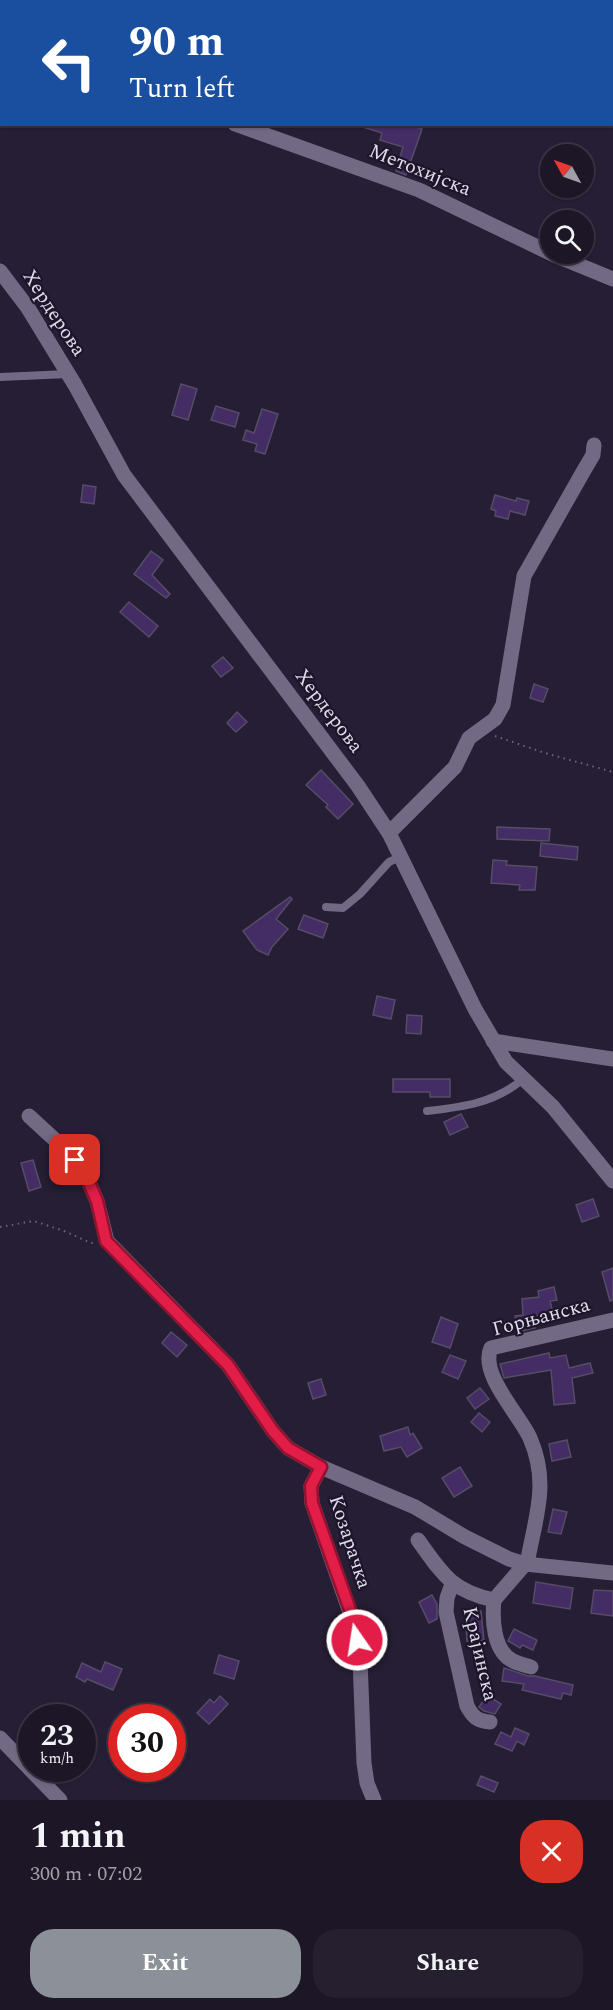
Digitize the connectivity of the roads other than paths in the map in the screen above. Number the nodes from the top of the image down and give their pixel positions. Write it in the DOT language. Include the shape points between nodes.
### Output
graph roads {
  1 [pos="241,126"];
  2 [pos="540,248"];
  3 [pos="577,264"];
  4 [pos="0,271"];
  5 [pos="613,279"];
  6 [pos="68,374"];
  7 [pos="0,376"];
  8 [pos="594,445"];
  9 [pos="389,833"];
  10 [pos="400,857"];
  11 [pos="326,907"];
  12 [pos="493,1041"];
  13 [pos="613,1059"];
  14 [pos="523,1080"];
  15 [pos="428,1111"];
  16 [pos="29,1116"];
  17 [pos="613,1181"];
  18 [pos="613,1320"];
  19 [pos="321,1467"];
  20 [pos="418,1540"];
  21 [pos="526,1564"];
  22 [pos="613,1573"];
  23 [pos="452,1584"];
  24 [pos="494,1600"];
  25 [pos="531,1667"];
  26 [pos="490,1722"];
  27 [pos="0,1738"];
  28 [pos="60,1800"];
  29 [pos="374,1800"];
  1 -- 2 [label="street, Метохијска" via="419,190"];
  3 -- 5 [label="street, Метохијска"];
  4 -- 6 [label="street, Хердерова"];
  6 -- 7 [label="lane"];
  6 -- 9 [label="street, Хердерова" via="124,475 358,786"];
  8 -- 9 [label="street" via="584,472 524,576 503,705 495,719 469,738 448,774"];
  9 -- 10 [label="street, Хердерова"];
  10 -- 11 [label="lane" via="389,862 343,908"];
  10 -- 12 [label="street, Хердерова"];
  12 -- 13 [label="street"];
  12 -- 14 [label="street, Хердерова"];
  14 -- 15 [label="lane" via="486,1101"];
  14 -- 17 [label="street, Хердерова" via="553,1107"];
  16 -- 19 [label="street" via="84,1171 97,1201 106,1241 228,1365 288,1448"];
  18 -- 21 [label="street, Горњанска" via="491,1348 488,1354 504,1398 530,1436 537,1456 540,1507"];
  19 -- 21 [label="street, Козарачка" via="415,1507 483,1547"];
  19 -- 29 [label="street, Козарачка" via="311,1486 312,1503 354,1621 360,1660 364,1763"];
  20 -- 23 [label="street, Крајинска"];
  21 -- 22 [label="street, Козарачка"];
  21 -- 24 [label="street, Крајинска"];
  23 -- 24 [label="street, Крајинска"];
  23 -- 26 [label="street, Крајинска" via="446,1612 467,1706 473,1717"];
  24 -- 25 [label="street" via="494,1628 503,1654"];
  27 -- 28 [label="street"];
}
